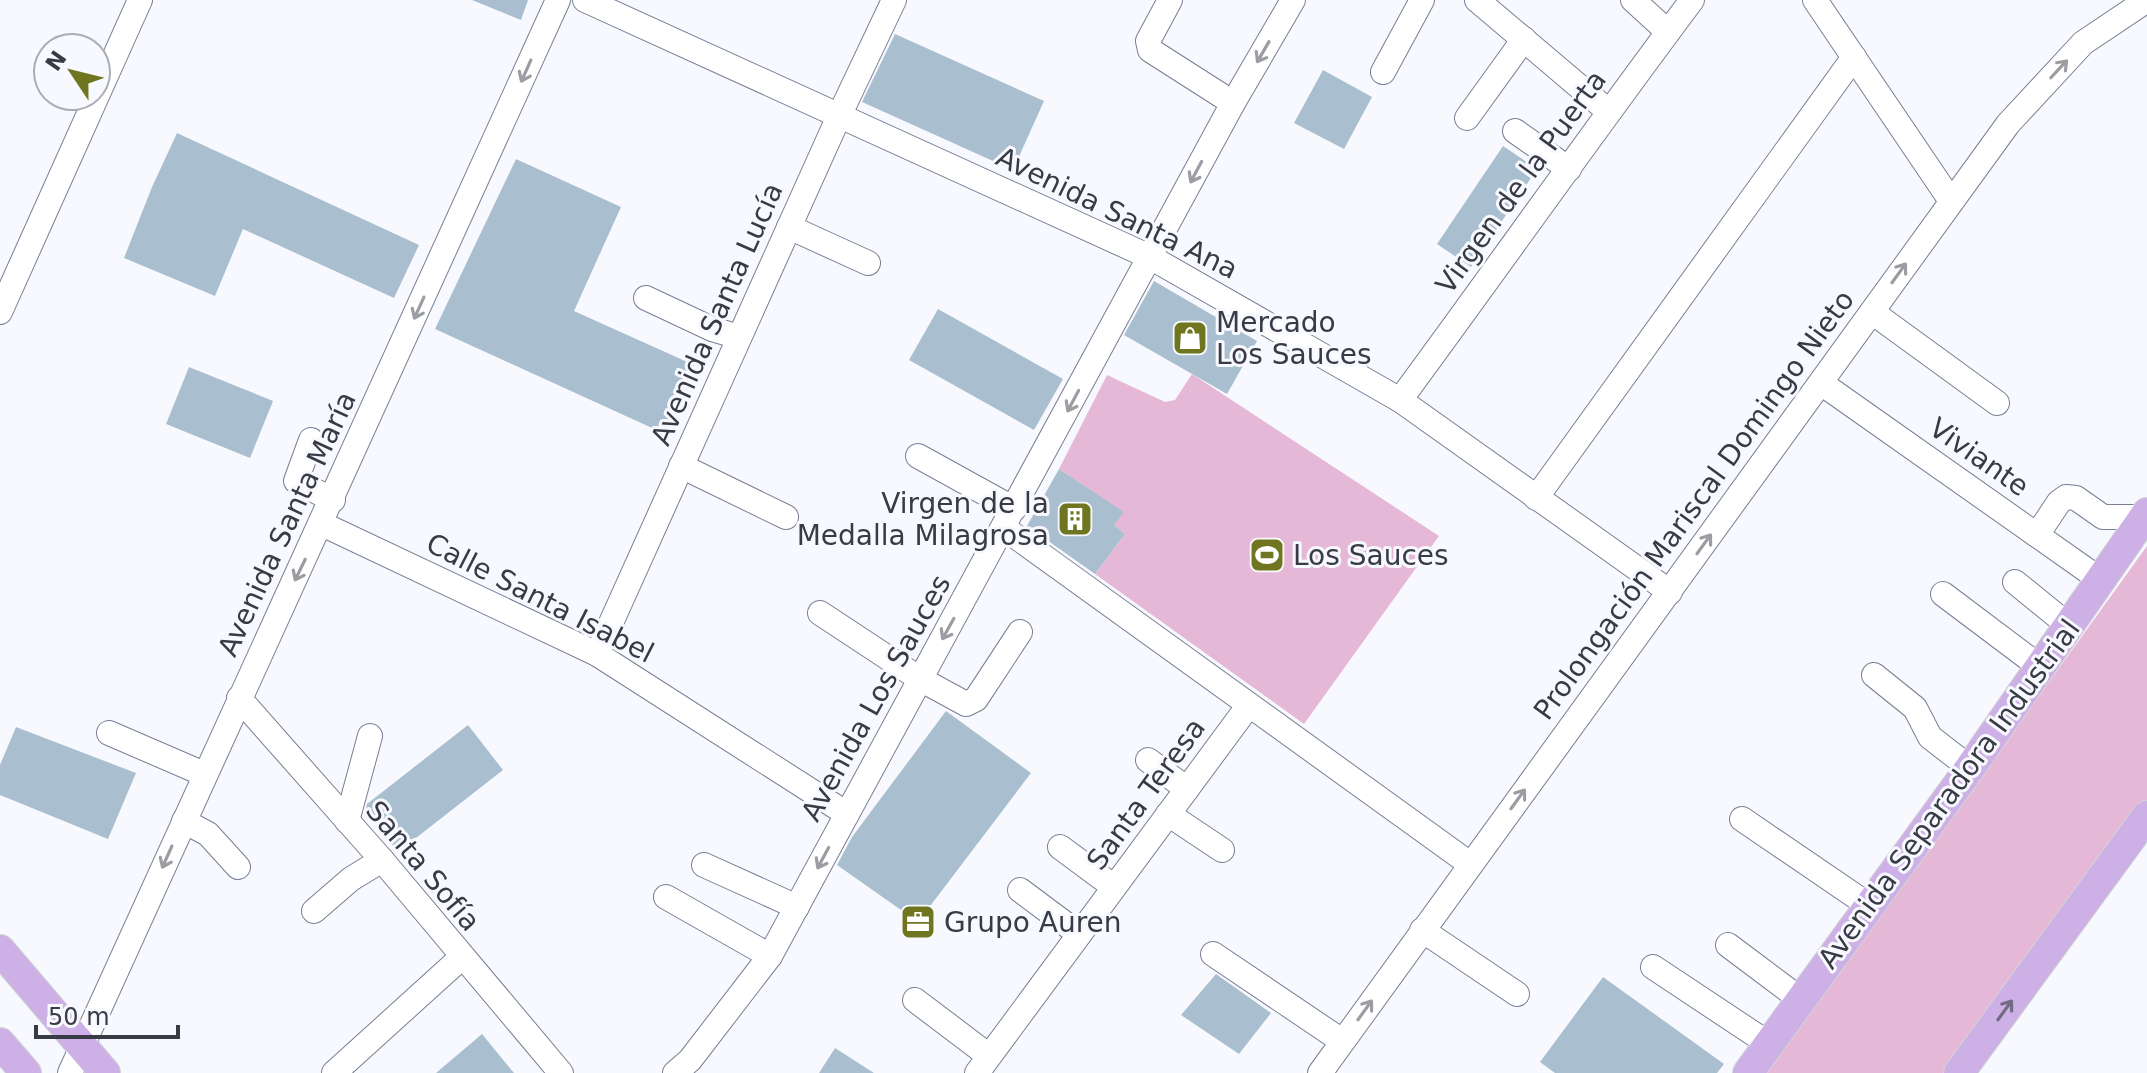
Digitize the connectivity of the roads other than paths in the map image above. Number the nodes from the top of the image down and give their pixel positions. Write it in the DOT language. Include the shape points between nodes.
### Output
graph roads {
  1 [pos="140,0"];
  2 [pos="558,0"];
  3 [pos="585,0"];
  4 [pos="894,0"];
  5 [pos="1170,0"];
  6 [pos="1293,0"];
  7 [pos="1422,0"];
  8 [pos="1477,0"];
  9 [pos="1633,0"];
  10 [pos="1692,0"];
  11 [pos="1815,0"];
  12 [pos="2147,0"];
  13 [pos="1668,32"];
  14 [pos="1524,39"];
  15 [pos="1854,57"];
  16 [pos="1383,72"];
  17 [pos="1233,103"];
  18 [pos="1608,111"];
  19 [pos="840,114"];
  20 [pos="1467,118"];
  21 [pos="1515,131"];
  22 [pos="1569,169"];
  23 [pos="1951,201"];
  24 [pos="789,227"];
  25 [pos="1150,257"];
  26 [pos="868,263"];
  27 [pos="646,298"];
  28 [pos="0,312"];
  29 [pos="1872,312"];
  30 [pos="739,337"];
  31 [pos="1821,383"];
  32 [pos="1400,400"];
  33 [pos="1997,403"];
  34 [pos="311,440"];
  35 [pos="918,456"];
  36 [pos="681,466"];
  37 [pos="1536,498"];
  38 [pos="333,500"];
  39 [pos="2146,515"];
  40 [pos="786,517"];
  41 [pos="1009,519"];
  42 [pos="322,524"];
  43 [pos="2037,535"];
  44 [pos="2102,581"];
  45 [pos="2015,582"];
  46 [pos="1670,592"];
  47 [pos="1943,594"];
  48 [pos="820,613"];
  49 [pos="2069,626"];
  50 [pos="1020,632"];
  51 [pos="597,654"];
  52 [pos="2040,667"];
  53 [pos="1874,675"];
  54 [pos="920,679"];
  55 [pos="239,698"];
  56 [pos="1249,705"];
  57 [pos="109,733"];
  58 [pos="370,736"];
  59 [pos="1148,760"];
  60 [pos="1970,768"];
  61 [pos="204,774"];
  62 [pos="1187,789"];
  63 [pos="847,814"];
  64 [pos="1168,814"];
  65 [pos="2147,816"];
  66 [pos="1742,819"];
  67 [pos="184,821"];
  68 [pos="347,821"];
  69 [pos="1060,847"];
  70 [pos="1222,850"];
  71 [pos="382,860"];
  72 [pos="1470,864"];
  73 [pos="704,865"];
  74 [pos="238,867"];
  75 [pos="1114,887"];
  76 [pos="1020,890"];
  77 [pos="666,897"];
  78 [pos="797,907"];
  79 [pos="1871,907"];
  80 [pos="314,911"];
  81 [pos="1422,930"];
  82 [pos="1079,934"];
  83 [pos="1728,945"];
  84 [pos="0,950"];
  85 [pos="1213,954"];
  86 [pos="770,956"];
  87 [pos="462,957"];
  88 [pos="1653,967"];
  89 [pos="1517,994"];
  90 [pos="1800,999"];
  91 [pos="915,1000"];
  92 [pos="1342,1041"];
  93 [pos="1769,1044"];
  94 [pos="77,1060"];
  95 [pos="983,1064"];
  96 [pos="105,1073"];
  97 [pos="334,1073"];
  98 [pos="561,1073"];
  99 [pos="675,1073"];
  100 [pos="1320,1073"];
  101 [pos="1748,1073"];
  102 [pos="1959,1073"];
  1 -- 28 [label="street"];
  2 -- 38 [label="street, Avenida Santa María, one-way"];
  3 -- 19 [label="street, Avenida Santa Ana"];
  4 -- 19 [label="street, Avenida Santa Lucía"];
  5 -- 17 [label="street" via="1148,41 1150,50"];
  6 -- 17 [label="street, Avenida Los Sauces, one-way"];
  7 -- 16 [label="street"];
  8 -- 14 [label="street"];
  9 -- 13 [label="street"];
  10 -- 13 [label="street, Virgen de la Puerta"];
  11 -- 15 [label="street"];
  23 -- 12 [label="street, Prolongación Mariscal Domingo Nieto, one-way" via="2008,124 2083,43"];
  13 -- 18 [label="street, Virgen de la Puerta"];
  14 -- 18 [label="street"];
  14 -- 20 [label="street"];
  15 -- 23 [label="street"];
  15 -- 37 [label="street"];
  17 -- 25 [label="street, Avenida Los Sauces, one-way"];
  18 -- 22 [label="street, Virgen de la Puerta"];
  19 -- 24 [label="street, Avenida Santa Lucía"];
  19 -- 25 [label="street, Avenida Santa Ana"];
  21 -- 22 [label="street"];
  22 -- 32 [label="street, Virgen de la Puerta"];
  29 -- 23 [label="street, Prolongación Mariscal Domingo Nieto, one-way"];
  24 -- 26 [label="street"];
  24 -- 30 [label="street, Avenida Santa Lucía"];
  25 -- 32 [label="street, Avenida Santa Ana"];
  25 -- 41 [label="street, Avenida Los Sauces, one-way"];
  27 -- 30 [label="street"];
  29 -- 31 [label="street, Prolongación Mariscal Domingo Nieto"];
  29 -- 33 [label="street"];
  30 -- 36 [label="street, Avenida Santa Lucía"];
  31 -- 43 [label="street, Viviante"];
  46 -- 31 [label="street, Prolongación Mariscal Domingo Nieto, one-way"];
  32 -- 37 [label="street, Avenida Santa Ana"];
  34 -- 38 [label="street" via="296,481"];
  35 -- 41 [label="street"];
  36 -- 40 [label="street"];
  36 -- 51 [label="street, Avenida Santa Lucía"];
  37 -- 46 [label="street, Avenida Santa Ana"];
  38 -- 42 [label="street, Avenida Santa María"];
  39 -- 43 [label="street" via="2103,517 2066,497"];
  39 -- 44 [label="main road, Avenida Separadora Industrial"];
  41 -- 54 [label="street, Avenida Los Sauces, one-way"];
  41 -- 56 [label="street"];
  42 -- 51 [label="street, Calle Santa Isabel"];
  42 -- 55 [label="street, Avenida Santa María, one-way"];
  43 -- 44 [label="street, Viviante"];
  44 -- 49 [label="main road, Avenida Separadora Industrial"];
  45 -- 49 [label="street"];
  72 -- 46 [label="street, Prolongación Mariscal Domingo Nieto, one-way"];
  47 -- 52 [label="street"];
  48 -- 54 [label="street"];
  49 -- 52 [label="main road, Avenida Separadora Industrial"];
  50 -- 54 [label="street" via="976,699 966,704"];
  51 -- 63 [label="street, Calle Santa Isabel"];
  52 -- 60 [label="main road, Avenida Separadora Industrial"];
  53 -- 60 [label="street" via="1915,708 1930,737"];
  54 -- 63 [label="street, Avenida Los Sauces"];
  55 -- 61 [label="street, Avenida Santa María"];
  55 -- 68 [label="street, Santa Sofía"];
  56 -- 62 [label="street, Santa Teresa"];
  56 -- 72 [label="street"];
  57 -- 61 [label="street"];
  58 -- 68 [label="street"];
  59 -- 62 [label="street"];
  60 -- 79 [label="main road, Avenida Separadora Industrial"];
  61 -- 67 [label="street, Avenida Santa María"];
  62 -- 64 [label="street, Santa Teresa"];
  63 -- 78 [label="street, Avenida Los Sauces, one-way"];
  64 -- 70 [label="street"];
  64 -- 75 [label="street, Santa Teresa"];
  102 -- 65 [label="main road, one-way"];
  66 -- 79 [label="street"];
  67 -- 74 [label="street" via="208,834"];
  67 -- 94 [label="street, Avenida Santa María, one-way"];
  68 -- 71 [label="street, Santa Sofía"];
  69 -- 75 [label="street"];
  71 -- 80 [label="street"];
  71 -- 87 [label="street, Santa Sofía"];
  72 -- 81 [label="street, Prolongación Mariscal Domingo Nieto"];
  73 -- 78 [label="street"];
  75 -- 82 [label="street, Santa Teresa"];
  76 -- 82 [label="street"];
  77 -- 86 [label="street"];
  78 -- 86 [label="street, Avenida Los Sauces"];
  79 -- 90 [label="main road, Avenida Separadora Industrial"];
  81 -- 89 [label="street"];
  92 -- 81 [label="street, Prolongación Mariscal Domingo Nieto, one-way"];
  82 -- 95 [label="street, Santa Teresa"];
  83 -- 90 [label="street"];
  84 -- 94 [label="main road"];
  85 -- 92 [label="street"];
  86 -- 99 [label="street, Avenida Los Sauces"];
  87 -- 97 [label="street"];
  87 -- 98 [label="street, Santa Sofía"];
  88 -- 93 [label="street"];
  90 -- 93 [label="main road, Avenida Separadora Industrial"];
  91 -- 95 [label="street"];
  92 -- 100 [label="street, Prolongación Mariscal Domingo Nieto"];
  93 -- 101 [label="main road, Avenida Separadora Industrial"];
  94 -- 96 [label="main road"];
}
